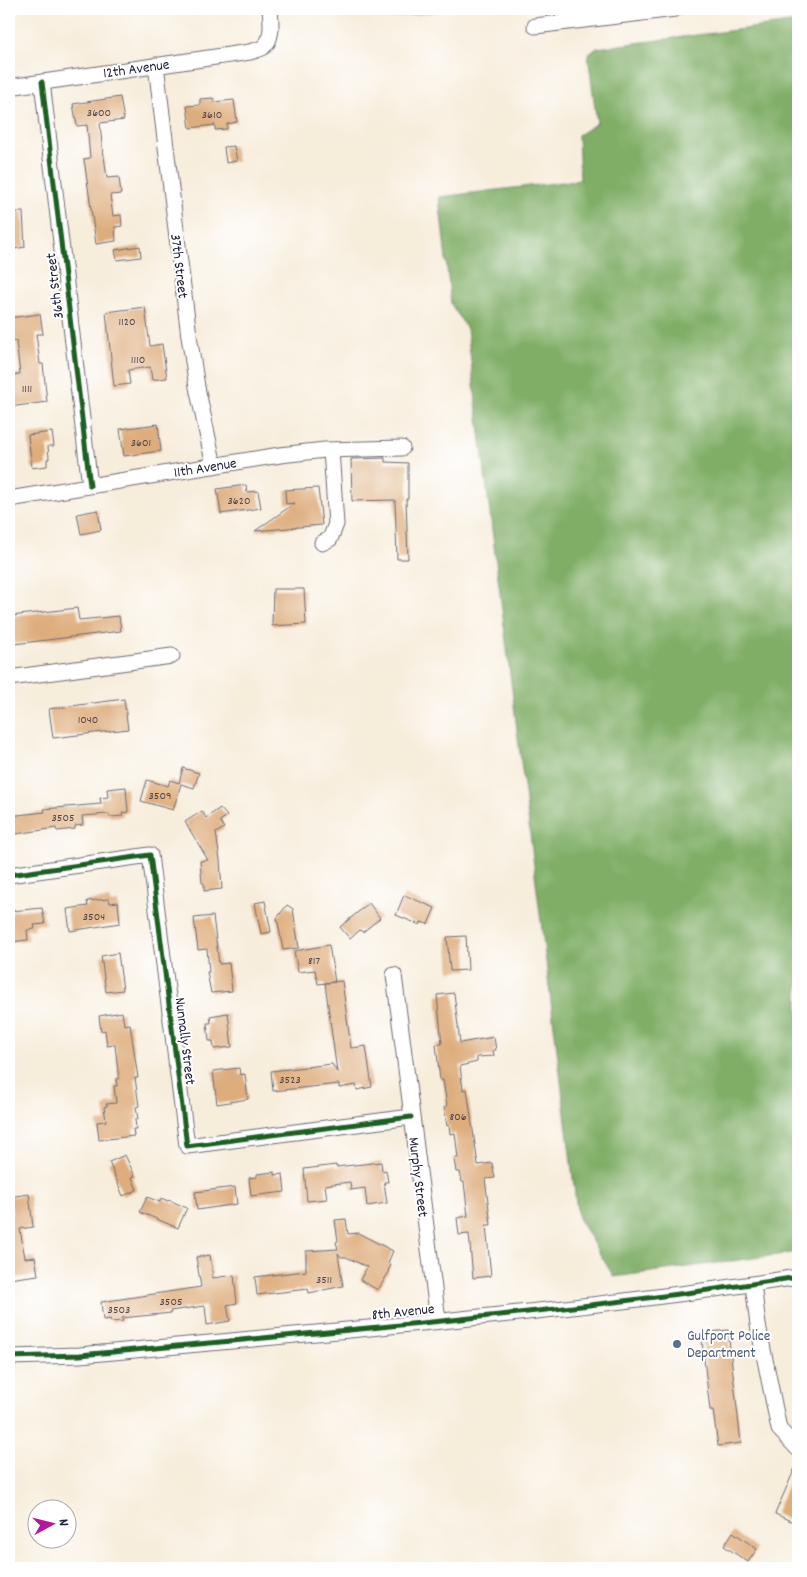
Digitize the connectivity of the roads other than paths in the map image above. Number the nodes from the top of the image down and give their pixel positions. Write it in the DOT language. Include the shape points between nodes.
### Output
graph roads {
  1 [pos="270,9"];
  2 [pos="675,9"];
  3 [pos="535,26"];
  4 [pos="156,65"];
  5 [pos="42,82"];
  6 [pos="9,87"];
  7 [pos="402,448"];
  8 [pos="331,450"];
  9 [pos="214,466"];
  10 [pos="90,486"];
  11 [pos="9,499"];
  12 [pos="322,543"];
  13 [pos="172,656"];
  14 [pos="9,678"];
  15 [pos="9,874"];
  16 [pos="394,975"];
  17 [pos="411,1117"];
  18 [pos="798,1277"];
  19 [pos="753,1284"];
  20 [pos="438,1320"];
  21 [pos="9,1357"];
  22 [pos="798,1449"];
  1 -- 4 [label="street, 12th Avenue" via="272,25 262,48"];
  2 -- 3 [label="street"];
  4 -- 5 [label="street, 12th Avenue"];
  4 -- 9 [label="street, 37th Street" via="189,336"];
  5 -- 6 [label="street, 12th Avenue"];
  5 -- 10 [label="street, 36th Street"];
  7 -- 8 [label="street, 11th Avenue"];
  8 -- 9 [label="street, 11th Avenue"];
  8 -- 12 [label="street" via="336,524 330,539"];
  9 -- 10 [label="street, 11th Avenue"];
  10 -- 11 [label="street, 11th Avenue"];
  13 -- 14 [label="street"];
  15 -- 17 [label="street, Nunnally Street" via="150,855 187,1146"];
  16 -- 17 [label="street, Murphy Street"];
  17 -- 20 [label="street, Murphy Street"];
  18 -- 19 [label="street, 8th Avenue"];
  19 -- 20 [label="street, 8th Avenue" via="557,1309"];
  19 -- 22 [label="street" via="779,1429"];
  20 -- 21 [label="street, 8th Avenue" via="80,1355"];
}
